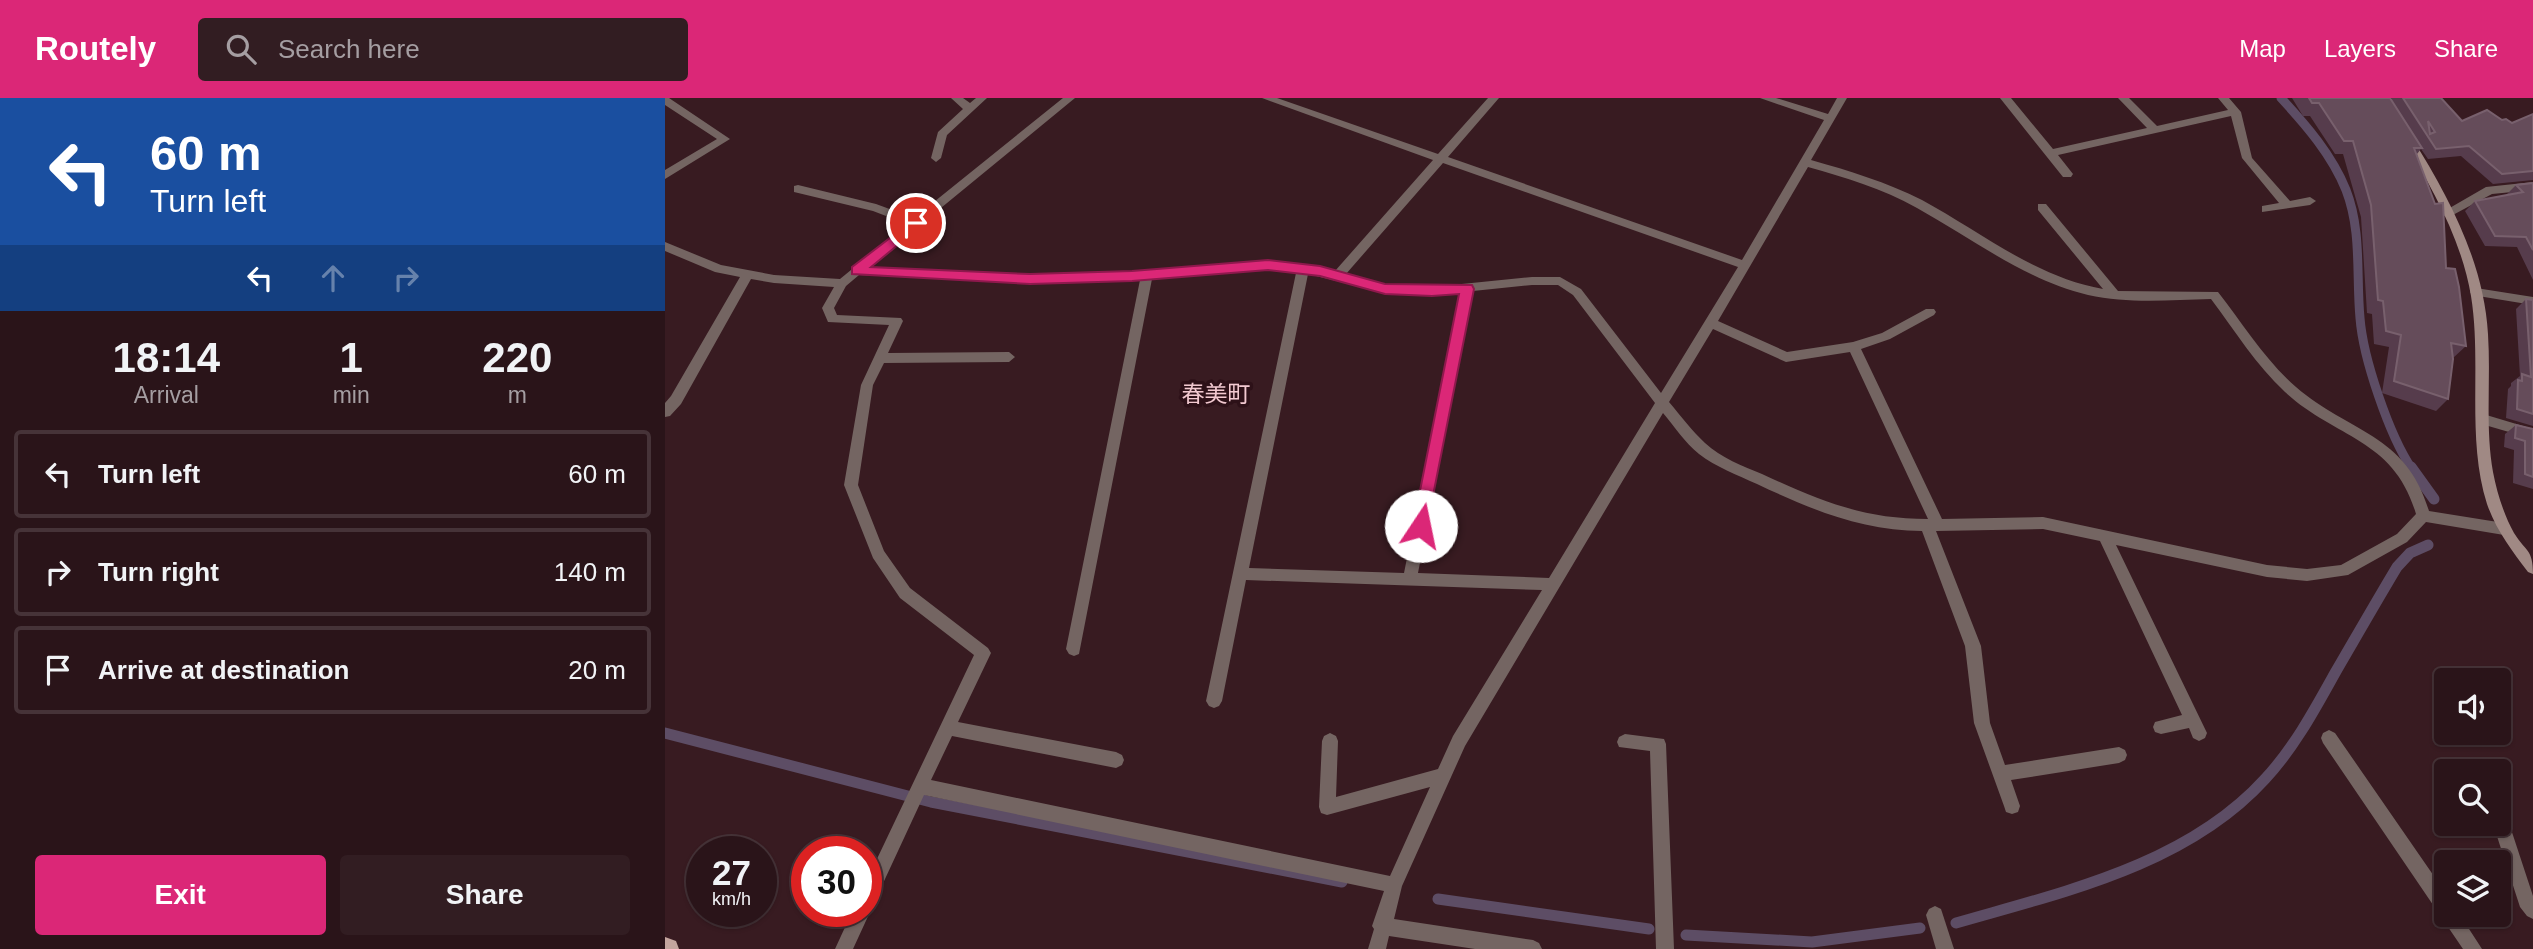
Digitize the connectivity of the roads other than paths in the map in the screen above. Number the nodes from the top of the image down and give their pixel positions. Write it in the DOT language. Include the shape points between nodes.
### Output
graph roads {
  1 [pos="956,98"];
  2 [pos="982,98"];
  3 [pos="1070,98"];
  4 [pos="1268,98"];
  5 [pos="1494,98"];
  6 [pos="1765,98"];
  7 [pos="1842,98"];
  8 [pos="2005,98"];
  9 [pos="2123,98"];
  10 [pos="2223,98"];
  11 [pos="665,100"];
  12 [pos="969,109"];
  13 [pos="2236,112"];
  14 [pos="1830,118"];
  15 [pos="2155,130"];
  16 [pos="2403,131"];
  17 [pos="2051,153"];
  18 [pos="936,158"];
  19 [pos="1442,159"];
  20 [pos="1804,162"];
  21 [pos="2067,174"];
  22 [pos="665,175"];
  23 [pos="2533,186"];
  24 [pos="798,189"];
  25 [pos="2310,201"];
  26 [pos="2287,205"];
  27 [pos="2042,207"];
  28 [pos="2266,209"];
  29 [pos="2447,213"];
  30 [pos="916,223"];
  31 [pos="665,246"];
  32 [pos="1745,265"];
  33 [pos="1303,269"];
  34 [pos="856,271"];
  35 [pos="747,275"];
  36 [pos="1147,275"];
  37 [pos="1338,276"];
  38 [pos="842,283"];
  39 [pos="1467,289"];
  40 [pos="2476,292"];
  41 [pos="2115,295"];
  42 [pos="2533,301"];
  43 [pos="1930,312"];
  44 [pos="1710,323"];
  45 [pos="1854,347"];
  46 [pos="1009,357"];
  47 [pos="880,358"];
  48 [pos="1662,402"];
  49 [pos="665,412"];
  50 [pos="2483,419"];
  51 [pos="2533,434"];
  52 [pos="2423,516"];
  53 [pos="1932,525"];
  54 [pos="2504,529"];
  55 [pos="2105,536"];
  56 [pos="2533,568"];
  57 [pos="1241,573"];
  58 [pos="1410,579"];
  59 [pos="1553,584"];
  60 [pos="1074,649"];
  61 [pos="1214,701"];
  62 [pos="2161,727"];
  63 [pos="948,728"];
  64 [pos="2329,738"];
  65 [pos="1330,741"];
  66 [pos="1625,742"];
  67 [pos="2119,755"];
  68 [pos="1116,760"];
  69 [pos="2002,773"];
  70 [pos="1443,776"];
  71 [pos="920,786"];
  72 [pos="2012,806"];
  73 [pos="2505,836"];
  74 [pos="882,867"];
  75 [pos="1394,884"];
  76 [pos="2434,892"];
  77 [pos="2533,910"];
  78 [pos="1935,915"];
  79 [pos="1381,926"];
  80 [pos="854,927"];
  81 [pos="2458,927"];
  82 [pos="844,949"];
  83 [pos="1377,949"];
  84 [pos="1533,949"];
  85 [pos="1665,949"];
  86 [pos="1945,949"];
  87 [pos="2473,949"];
  1 -- 12 [label="street"];
  2 -- 12 [label="street"];
  3 -- 30 [label="street"];
  4 -- 19 [label="street"];
  5 -- 19 [label="street"];
  6 -- 14 [label="street"];
  7 -- 14 [label="street"];
  8 -- 17 [label="street"];
  9 -- 15 [label="street"];
  10 -- 13 [label="street"];
  11 -- 22 [label="street" via="725,139"];
  12 -- 18 [label="street" via="942,134"];
  13 -- 15 [label="street"];
  13 -- 26 [label="street" via="2247,158"];
  14 -- 20 [label="street"];
  15 -- 17 [label="street"];
  16 -- 29 [label="main road"];
  17 -- 21 [label="street"];
  19 -- 32 [label="street"];
  19 -- 37 [label="street"];
  20 -- 32 [label="street"];
  20 -- 41 [label="street" via="1895,191 2023,267 2084,290"];
  23 -- 29 [label="street" via="2490,190"];
  24 -- 30 [label="street"];
  25 -- 26 [label="street"];
  26 -- 28 [label="street"];
  27 -- 41 [label="street"];
  29 -- 40 [label="main road"];
  30 -- 34 [label="street"];
  31 -- 35 [label="street" via="719,270"];
  32 -- 44 [label="street"];
  33 -- 36 [label="street" via="1268,265"];
  33 -- 37 [label="street"];
  33 -- 57 [label="street"];
  34 -- 36 [label="street" via="1030,279"];
  34 -- 38 [label="street"];
  35 -- 38 [label="street"];
  35 -- 49 [label="street"];
  36 -- 60 [label="street"];
  37 -- 39 [label="street" via="1385,289"];
  38 -- 47 [label="street" via="828,308 832,319 897,321"];
  39 -- 48 [label="street" via="1560,281 1577,292"];
  39 -- 58 [label="street"];
  40 -- 42 [label="street"];
  40 -- 50 [label="main road" via="2483,336"];
  41 -- 52 [label="street" via="2214,295 2271,370 2292,390 2388,454 2410,477"];
  43 -- 45 [label="street"];
  44 -- 45 [label="street" via="1787,357"];
  44 -- 48 [label="street"];
  45 -- 53 [label="street"];
  46 -- 47 [label="street"];
  47 -- 63 [label="street" via="865,398 852,485 878,554 905,593 983,653"];
  48 -- 53 [label="street" via="1701,448 1720,461 1815,505 1860,519"];
  48 -- 59 [label="street"];
  50 -- 51 [label="street"];
  50 -- 54 [label="main road" via="2484,467"];
  52 -- 54 [label="street"];
  52 -- 55 [label="street" via="2402,538 2343,571 2308,575 2267,571"];
  53 -- 55 [label="street" via="2043,523"];
  53 -- 69 [label="street" via="1973,646 1982,723"];
  54 -- 56 [label="main road"];
  55 -- 62 [label="street" via="2196,727"];
  57 -- 58 [label="street"];
  57 -- 61 [label="street"];
  58 -- 59 [label="street"];
  59 -- 70 [label="street" via="1459,741"];
  63 -- 68 [label="street"];
  63 -- 71 [label="street"];
  64 -- 76 [label="street"];
  65 -- 70 [label="street" via="1327,807"];
  66 -- 85 [label="street" via="1658,744"];
  67 -- 69 [label="street"];
  69 -- 72 [label="street"];
  70 -- 75 [label="street"];
  71 -- 74 [label="street"];
  71 -- 75 [label="street"];
  73 -- 77 [label="street"];
  75 -- 79 [label="street"];
  78 -- 86 [label="street"];
  79 -- 83 [label="street"];
  79 -- 84 [label="street"];
  80 -- 82 [label="street"];
  81 -- 87 [label="street"];
}
